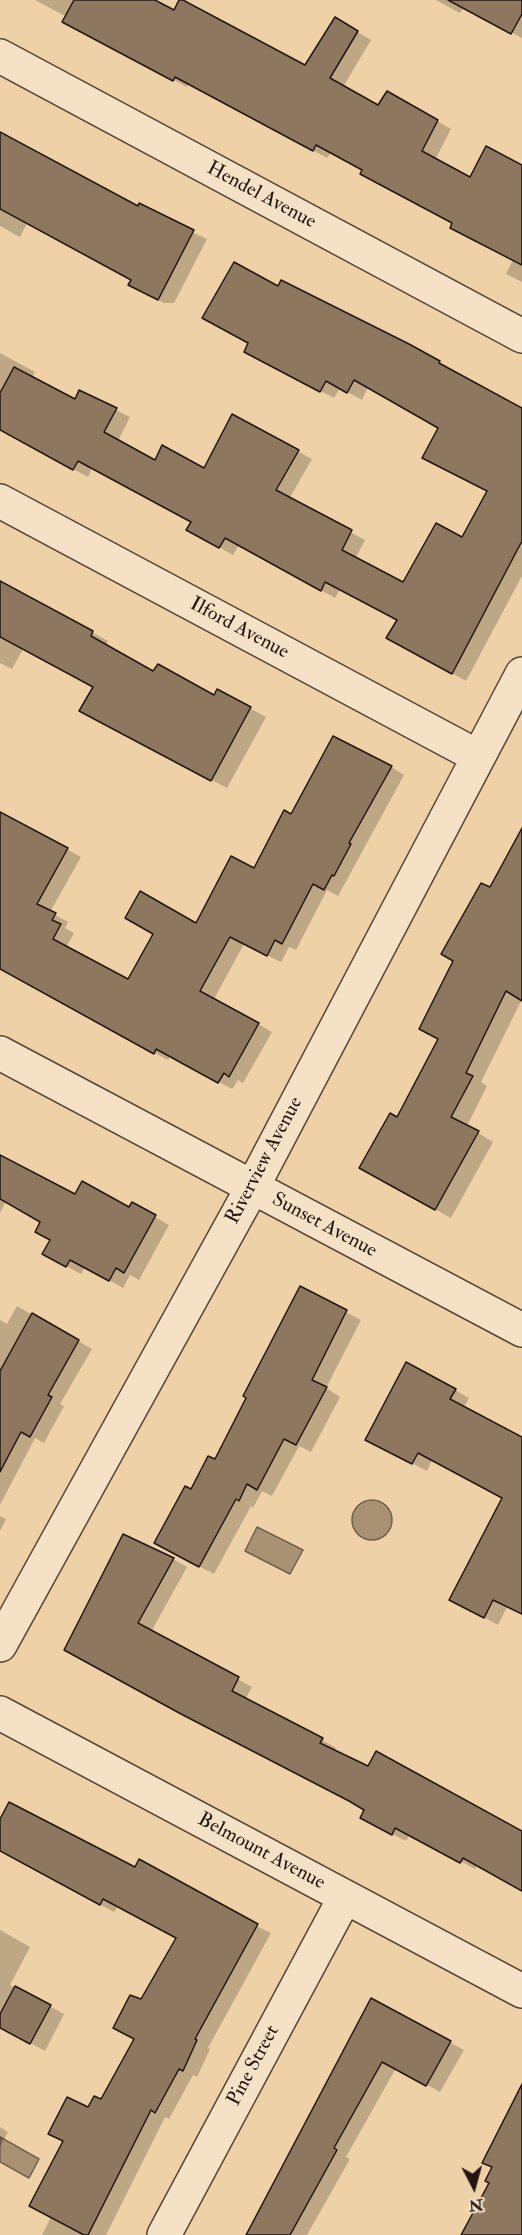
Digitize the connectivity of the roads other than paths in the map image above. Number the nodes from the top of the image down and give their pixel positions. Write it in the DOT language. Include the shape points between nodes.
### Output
graph roads {
  1 [pos="0,56"];
  2 [pos="522,336"];
  3 [pos="0,501"];
  4 [pos="522,674"];
  5 [pos="477,756"];
  6 [pos="0,1053"];
  7 [pos="252,1188"];
  8 [pos="522,1330"];
  9 [pos="0,1645"];
  10 [pos="0,1713"];
  11 [pos="345,1897"];
  12 [pos="522,1991"];
  13 [pos="164,2235"];
  1 -- 2 [label="street, Hendel Avenue"];
  3 -- 5 [label="street, Ilford Avenue"];
  4 -- 5 [label="street, Riverview Avenue"];
  5 -- 7 [label="street, Riverview Avenue"];
  6 -- 7 [label="street, Sunset Avenue"];
  7 -- 8 [label="street, Sunset Avenue"];
  7 -- 9 [label="street, Riverview Avenue"];
  10 -- 11 [label="street, Belmount Avenue"];
  11 -- 12 [label="street, Belmount Avenue"];
  11 -- 13 [label="street, Pine Street"];
}
